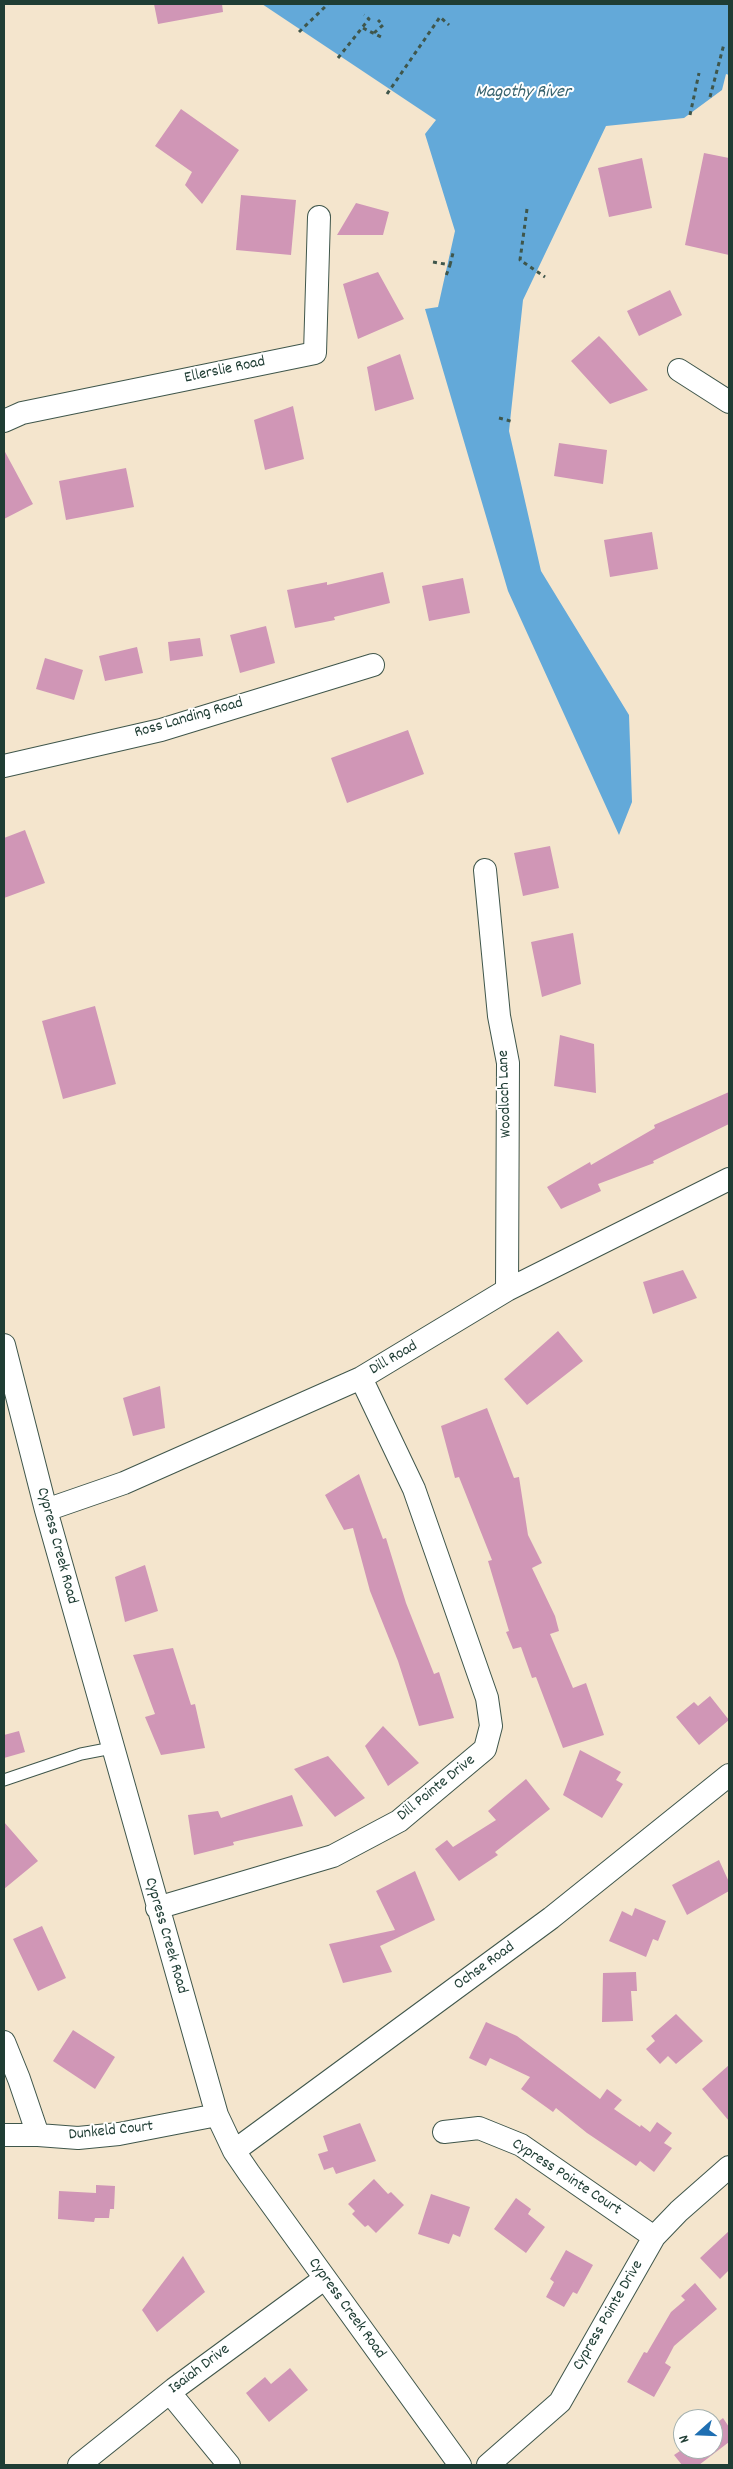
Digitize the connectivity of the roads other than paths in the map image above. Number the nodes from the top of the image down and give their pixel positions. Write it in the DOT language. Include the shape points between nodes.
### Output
graph roads {
  1 [pos="319,217"];
  2 [pos="679,370"];
  3 [pos="729,402"];
  4 [pos="4,420"];
  5 [pos="373,665"];
  6 [pos="4,766"];
  7 [pos="485,870"];
  8 [pos="729,1179"];
  9 [pos="508,1290"];
  10 [pos="4,1345"];
  11 [pos="361,1378"];
  12 [pos="46,1510"];
  13 [pos="112,1748"];
  14 [pos="729,1775"];
  15 [pos="4,1780"];
  16 [pos="157,1908"];
  17 [pos="4,2042"];
  18 [pos="217,2115"];
  19 [pos="444,2132"];
  20 [pos="4,2135"];
  21 [pos="38,2135"];
  22 [pos="234,2151"];
  23 [pos="729,2167"];
  24 [pos="654,2237"];
  25 [pos="324,2279"];
  26 [pos="170,2392"];
  27 [pos="79,2465"];
  28 [pos="230,2465"];
  29 [pos="460,2465"];
  30 [pos="488,2465"];
  1 -- 4 [label="street, Ellerslie Road" via="315,353 22,412"];
  2 -- 3 [label="street"];
  5 -- 6 [label="street, Ross Landing Road" via="160,730"];
  7 -- 9 [label="street, Woodloch Lane" via="499,1016 508,1064"];
  8 -- 9 [label="street, Dill Road"];
  9 -- 11 [label="street, Dill Road"];
  10 -- 12 [label="street, Cypress Creek Road"];
  11 -- 12 [label="street, Dill Road" via="124,1483"];
  11 -- 16 [label="street, Dill Pointe Drive" via="414,1489 487,1698 491,1726 485,1749 399,1821 333,1856"];
  12 -- 13 [label="street, Cypress Creek Road"];
  13 -- 15 [label="lane" via="81,1754"];
  13 -- 16 [label="street, Cypress Creek Road"];
  14 -- 22 [label="street, Ochse Road" via="551,1918"];
  16 -- 18 [label="street, Cypress Creek Road"];
  17 -- 21 [label="street"];
  18 -- 21 [label="street, Dunkeld Court" via="120,2134 78,2138"];
  18 -- 22 [label="street, Cypress Creek Road"];
  19 -- 24 [label="street, Cypress Pointe Court" via="479,2128 521,2145"];
  20 -- 21 [label="street, Dunkeld Court"];
  22 -- 25 [label="street, Cypress Creek Road"];
  23 -- 24 [label="street, Cypress Pointe Drive"];
  24 -- 30 [label="street, Cypress Pointe Drive" via="560,2402"];
  25 -- 26 [label="street, Isaiah Drive"];
  25 -- 29 [label="street, Cypress Creek Road"];
  26 -- 27 [label="street, Isaiah Drive"];
  26 -- 28 [label="street"];
}
